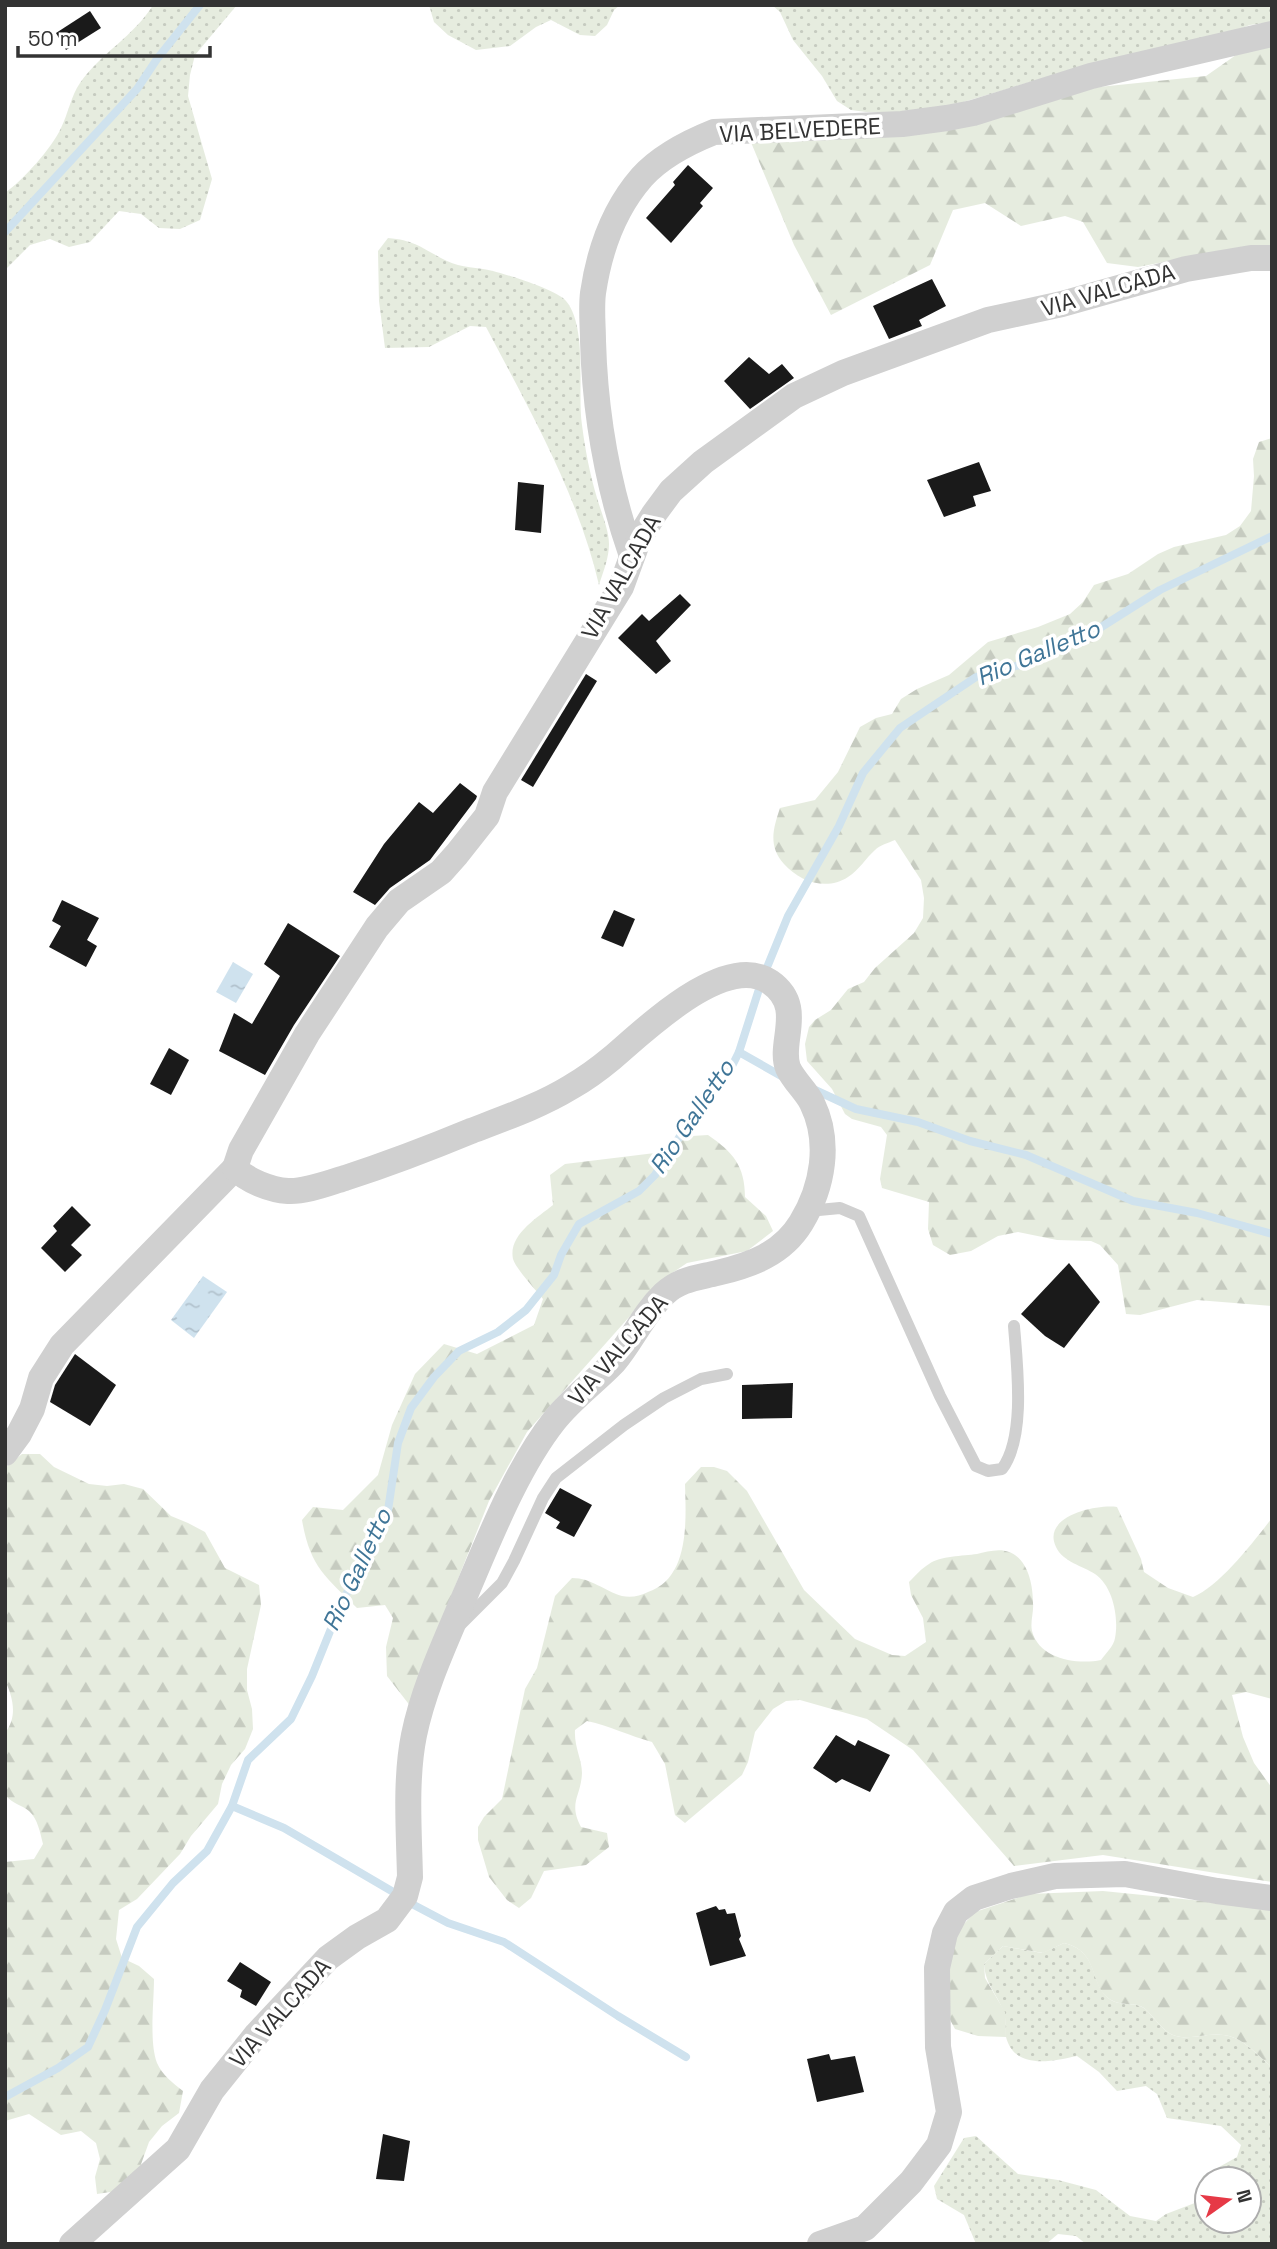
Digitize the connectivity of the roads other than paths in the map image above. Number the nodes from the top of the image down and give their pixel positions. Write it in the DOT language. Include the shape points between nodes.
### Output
graph roads {
  1 [pos="1272,34"];
  2 [pos="1272,258"];
  3 [pos="632,556"];
  4 [pos="235,1168"];
  5 [pos="808,1211"];
  6 [pos="1014,1326"];
  7 [pos="727,1374"];
  8 [pos="5,1453"];
  9 [pos="448,1636"];
  10 [pos="1272,1898"];
  11 [pos="72,2244"];
  12 [pos="820,2244"];
  1 -- 3 [label="street, VIA BELVEDERE" via="1091,76 947,118 714,132 685,144 643,176 615,219 601,253 592,296 596,393 607,465"];
  2 -- 3 [label="street, VIA VALCADA" via="1186,268 988,320 819,383 703,462 671,491"];
  3 -- 4 [label="street, VIA VALCADA" via="621,587 495,792 487,816 441,872 399,901 377,927 307,1034"];
  4 -- 5 [label="street, VIA VALCADA" via="253,1181 287,1191 378,1168 545,1101 610,1060 643,1029 691,995 720,981 754,976 773,984 783,997 790,1027 789,1069 818,1117 823,1163"];
  4 -- 8 [label="street, VIA VALCADA" via="62,1345 41,1378 19,1434"];
  5 -- 6 [label="lane" via="840,1208 859,1216 940,1396 976,1466 988,1471 1002,1469 1010,1459 1017,1370"];
  5 -- 9 [label="street, VIA VALCADA" via="782,1247 765,1258 682,1280 665,1293 617,1358 555,1420 518,1479"];
  7 -- 9 [label="lane" via="701,1379 663,1398 556,1478 502,1583"];
  9 -- 11 [label="street, VIA VALCADA" via="414,1732 410,1877 405,1896 387,1920 328,1958 300,1986 212,2090 178,2149"];
  10 -- 12 [label="street" via="1125,1874 1055,1876 974,1898 956,1912 945,1933 937,1968 938,2047 948,2112 939,2145 911,2182 865,2228"];
}
